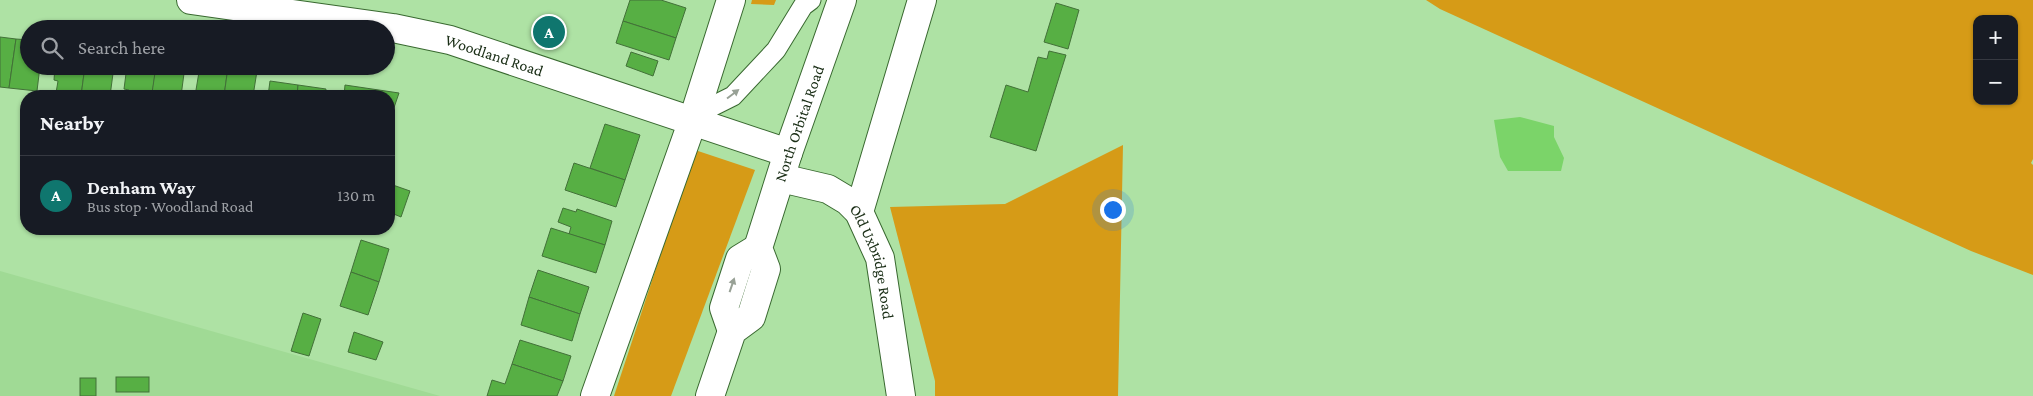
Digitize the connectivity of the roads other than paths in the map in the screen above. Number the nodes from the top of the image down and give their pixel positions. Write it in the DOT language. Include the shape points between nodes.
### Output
graph roads {
  1 [pos="191,0"];
  2 [pos="731,0"];
  3 [pos="811,0"];
  4 [pos="842,0"];
  5 [pos="922,0"];
  6 [pos="335,20"];
  7 [pos="395,28"];
  8 [pos="692,120"];
  9 [pos="785,165"];
  10 [pos="859,212"];
  11 [pos="595,396"];
  12 [pos="710,396"];
  13 [pos="901,396"];
  1 -- 6 [label="street, Woodland Road"];
  2 -- 8 [label="street"];
  8 -- 3 [label="lane, one-way" via="733,96 751,78 776,50 803,6"];
  4 -- 9 [label="street, North Orbital Road"];
  5 -- 10 [label="street"];
  7 -- 8 [label="street, Woodland Road" via="450,40"];
  8 -- 9 [label="street, Woodland Road"];
  8 -- 11 [label="street"];
  9 -- 10 [label="street, Old Uxbridge Road" via="848,201"];
  9 -- 12 [label="street, North Orbital Road" via="758,248 740,259 724,308 732,331"];
  10 -- 13 [label="street, Old Uxbridge Road" via="880,258"];
}
